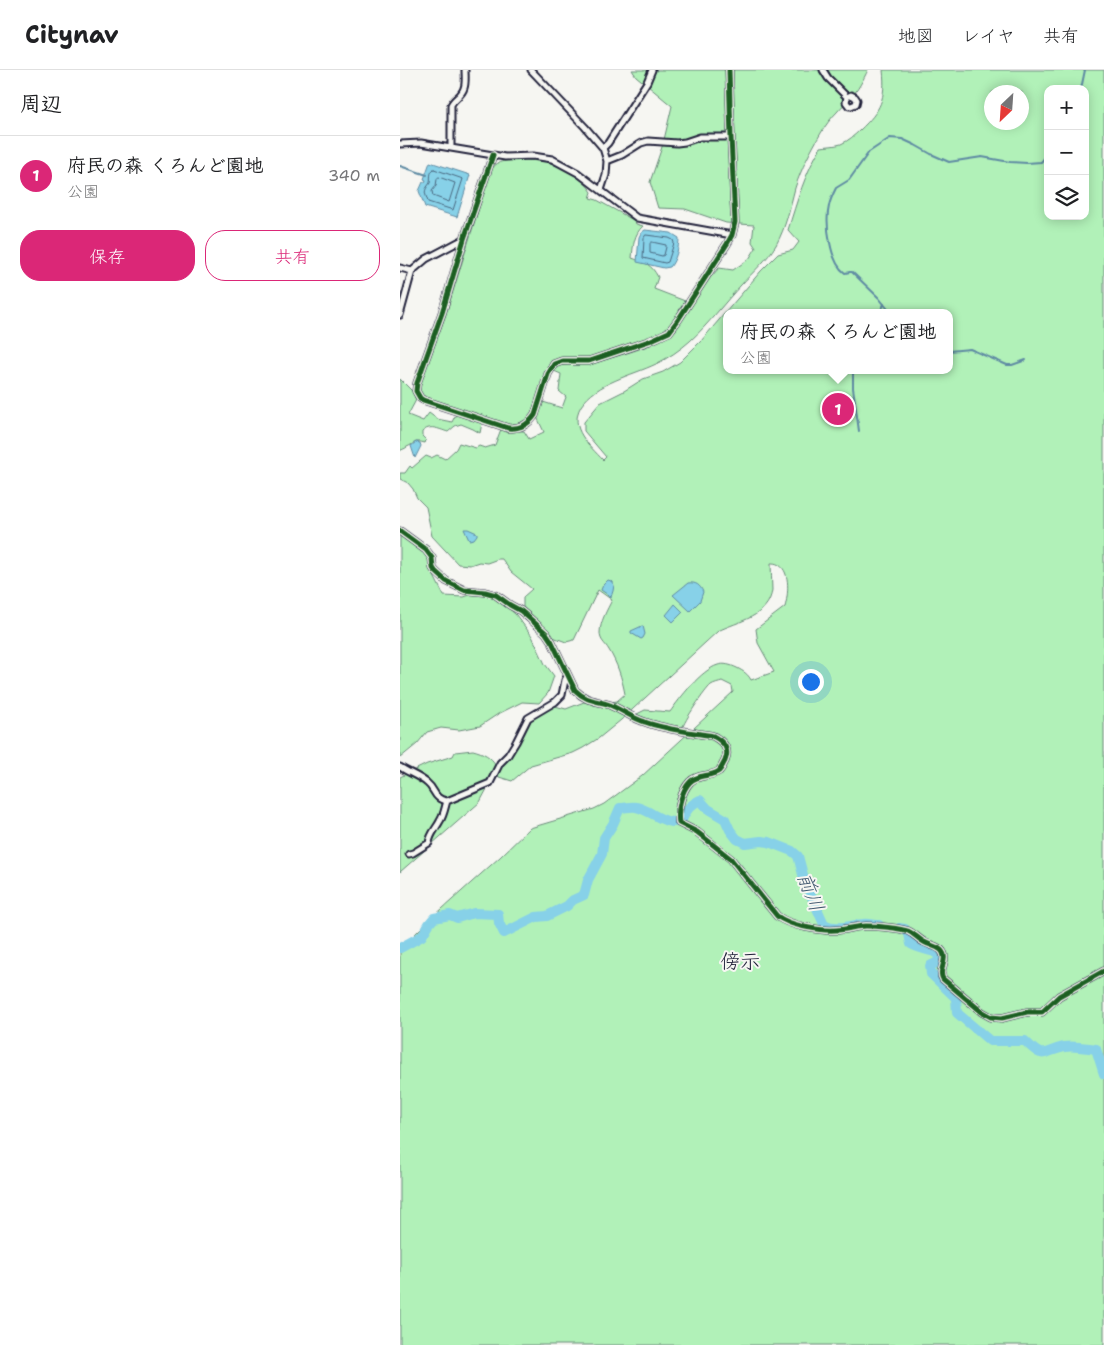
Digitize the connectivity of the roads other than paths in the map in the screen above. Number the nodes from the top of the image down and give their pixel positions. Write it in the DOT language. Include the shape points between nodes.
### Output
graph roads {
  1 [pos="465,70"];
  2 [pos="531,70"];
  3 [pos="652,70"];
  4 [pos="729,70"];
  5 [pos="823,70"];
  6 [pos="847,97"];
  7 [pos="730,137"];
  8 [pos="400,144"];
  9 [pos="451,147"];
  10 [pos="603,148"];
  11 [pos="493,155"];
  12 [pos="606,161"];
  13 [pos="601,190"];
  14 [pos="732,235"];
  15 [pos="464,239"];
  16 [pos="400,268"];
  17 [pos="412,271"];
  18 [pos="400,314"];
  19 [pos="400,531"];
  20 [pos="568,675"];
  21 [pos="400,767"];
  22 [pos="447,801"];
  23 [pos="409,854"];
  24 [pos="1104,970"];
  1 -- 9 [label="street" via="464,89 452,102"];
  2 -- 10 [label="street"];
  3 -- 10 [label="street"];
  4 -- 7 [label="street"];
  5 -- 6 [label="street"];
  7 -- 12 [label="street" via="700,137 684,142 648,141"];
  7 -- 14 [label="street" via="735,222"];
  8 -- 9 [label="street"];
  9 -- 11 [label="street"];
  10 -- 12 [label="street"];
  11 -- 13 [label="street" via="552,160"];
  11 -- 15 [label="street"];
  12 -- 13 [label="street"];
  13 -- 14 [label="street" via="637,218"];
  14 -- 15 [label="street" via="669,332 589,361 554,364 535,415 524,426 514,429 423,400 416,391"];
  15 -- 17 [label="street" via="426,258"];
  16 -- 17 [label="street"];
  17 -- 18 [label="street"];
  19 -- 20 [label="street" via="426,550 432,558 433,568 446,581 464,590 496,595 521,610 546,633"];
  20 -- 22 [label="street" via="562,695 528,718 490,783"];
  20 -- 24 [label="street" via="575,690 588,700 610,705 650,724 714,736 726,746 727,757 718,772 690,781 681,803 679,821 731,859 782,920 825,930 865,926 907,931 940,948 944,956 943,978 982,1012 995,1018 1042,1012 1059,996"];
  21 -- 22 [label="street" via="428,784 438,798"];
  22 -- 23 [label="street" via="429,844"];
}
